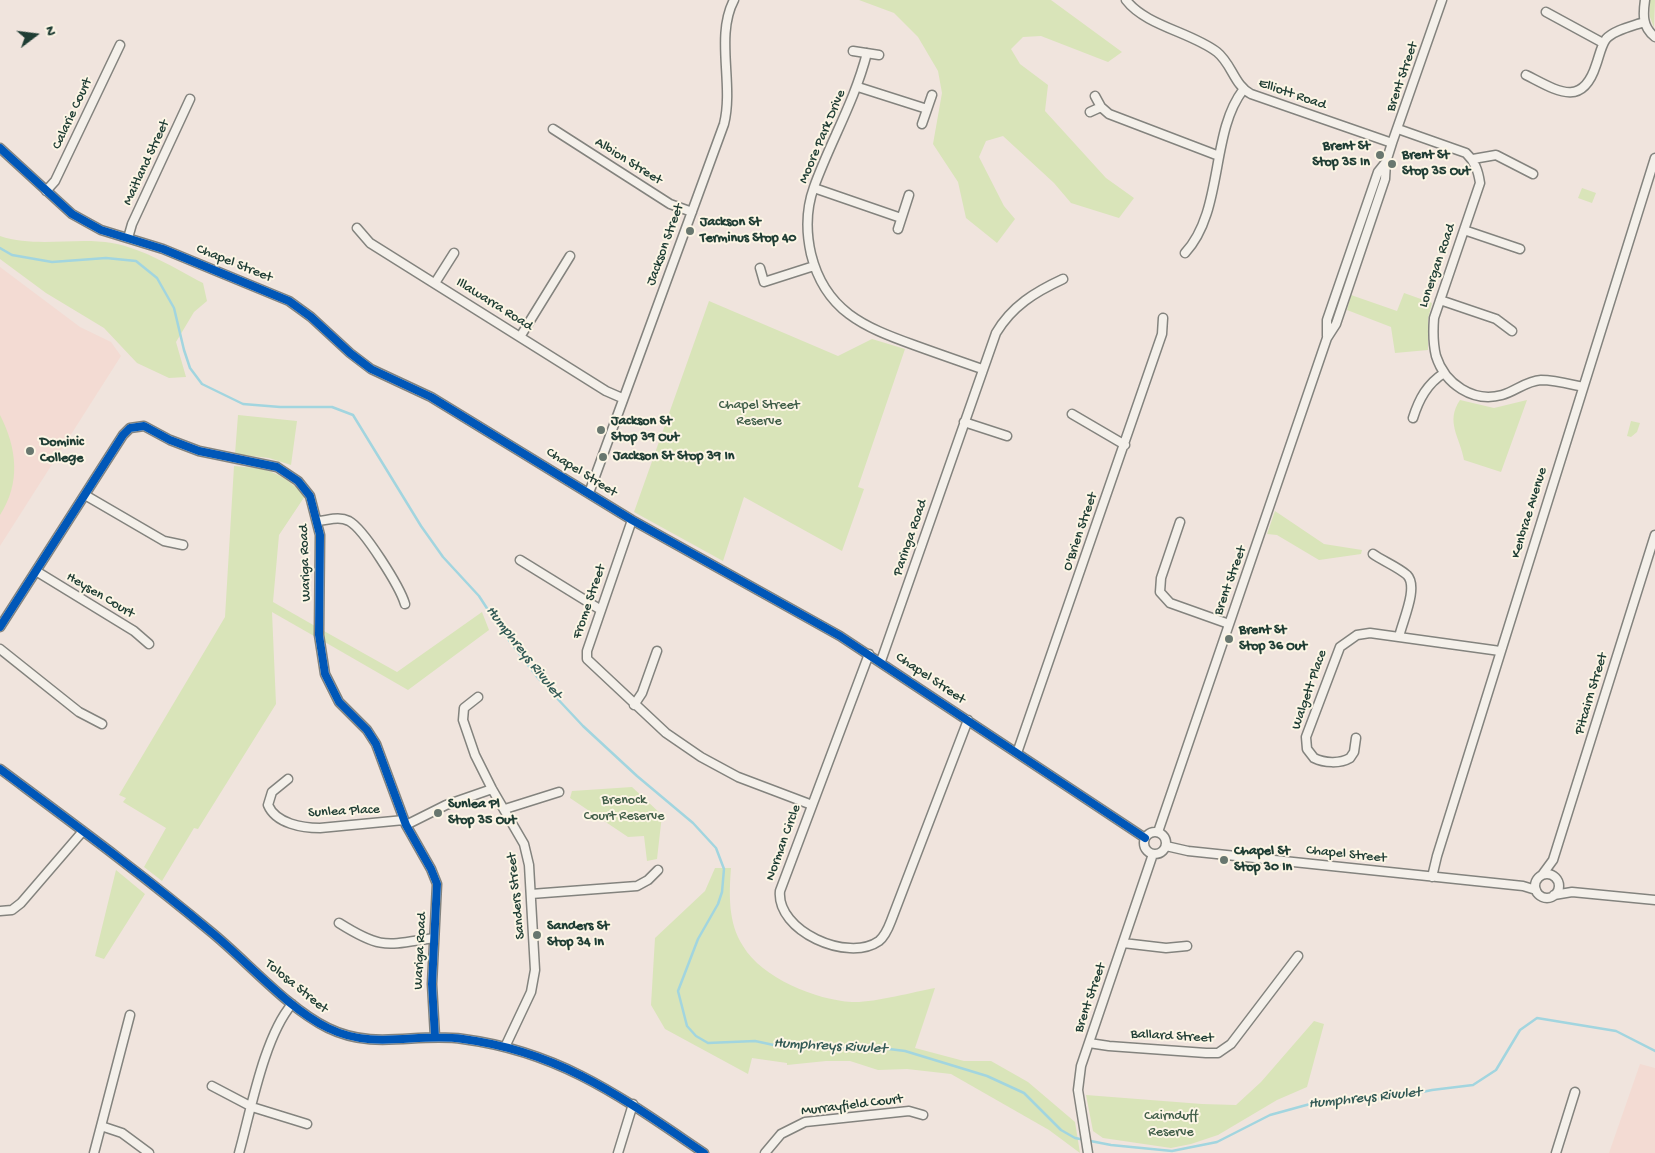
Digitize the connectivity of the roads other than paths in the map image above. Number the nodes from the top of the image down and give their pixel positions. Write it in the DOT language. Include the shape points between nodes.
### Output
graph roads {
  1 [pos="734,0"];
  2 [pos="1126,0"];
  3 [pos="1442,0"];
  4 [pos="1645,0"];
  5 [pos="1546,12"];
  6 [pos="1644,22"];
  7 [pos="1655,37"];
  8 [pos="1604,43"];
  9 [pos="120,45"];
  10 [pos="853,51"];
  11 [pos="867,54"];
  12 [pos="879,55"];
  13 [pos="1526,75"];
  14 [pos="858,86"];
  15 [pos="1243,90"];
  16 [pos="932,95"];
  17 [pos="1095,96"];
  18 [pos="190,100"];
  19 [pos="1101,107"];
  20 [pos="927,109"];
  21 [pos="1090,112"];
  22 [pos="922,124"];
  23 [pos="553,129"];
  24 [pos="1398,129"];
  25 [pos="1392,143"];
  26 [pos="0,148"];
  27 [pos="1219,156"];
  28 [pos="1655,158"];
  29 [pos="1473,159"];
  30 [pos="1533,174"];
  31 [pos="814,188"];
  32 [pos="46,192"];
  33 [pos="909,195"];
  34 [pos="692,212"];
  35 [pos="901,218"];
  36 [pos="357,228"];
  37 [pos="898,229"];
  38 [pos="1464,230"];
  39 [pos="128,238"];
  40 [pos="1520,249"];
  41 [pos="454,252"];
  42 [pos="1185,253"];
  43 [pos="570,256"];
  44 [pos="814,266"];
  45 [pos="760,268"];
  46 [pos="1063,278"];
  47 [pos="435,283"];
  48 [pos="1440,300"];
  49 [pos="1163,318"];
  50 [pos="1512,331"];
  51 [pos="520,337"];
  52 [pos="982,369"];
  53 [pos="1444,373"];
  54 [pos="1583,387"];
  55 [pos="622,398"];
  56 [pos="1072,414"];
  57 [pos="1413,418"];
  58 [pos="964,422"];
  59 [pos="1007,436"];
  60 [pos="1125,445"];
  61 [pos="589,493"];
  62 [pos="85,495"];
  63 [pos="632,520"];
  64 [pos="318,522"];
  65 [pos="1180,522"];
  66 [pos="1655,535"];
  67 [pos="183,545"];
  68 [pos="1373,554"];
  69 [pos="520,560"];
  70 [pos="36,571"];
  71 [pos="406,604"];
  72 [pos="601,610"];
  73 [pos="1229,624"];
  74 [pos="0,628"];
  75 [pos="1399,637"];
  76 [pos="149,644"];
  77 [pos="0,649"];
  78 [pos="657,651"];
  79 [pos="1500,651"];
  80 [pos="869,654"];
  81 [pos="880,661"];
  82 [pos="478,697"];
  83 [pos="634,704"];
  84 [pos="968,720"];
  85 [pos="102,724"];
  86 [pos="1356,738"];
  87 [pos="1017,753"];
  88 [pos="0,769"];
  89 [pos="288,779"];
  90 [pos="492,789"];
  91 [pos="559,792"];
  92 [pos="812,805"];
  93 [pos="505,809"];
  94 [pos="405,822"];
  95 [pos="83,831"];
  96 [pos="1158,832"];
  97 [pos="1145,838"];
  98 [pos="1166,846"];
  99 [pos="1153,854"];
  100 [pos="1553,860"];
  101 [pos="658,870"];
  102 [pos="1432,877"];
  103 [pos="1539,877"];
  104 [pos="1557,880"];
  105 [pos="1523,886"];
  106 [pos="1536,890"];
  107 [pos="1572,892"];
  108 [pos="531,894"];
  109 [pos="1554,895"];
  110 [pos="1655,900"];
  111 [pos="0,911"];
  112 [pos="338,923"];
  113 [pos="434,938"];
  114 [pos="1123,943"];
  115 [pos="1187,946"];
  116 [pos="1298,956"];
  117 [pos="292,1004"];
  118 [pos="130,1016"];
  119 [pos="435,1037"];
  120 [pos="1089,1043"];
  121 [pos="505,1047"];
  122 [pos="212,1086"];
  123 [pos="1575,1092"];
  124 [pos="633,1104"];
  125 [pos="252,1107"];
  126 [pos="923,1115"];
  127 [pos="308,1124"];
  128 [pos="101,1126"];
  129 [pos="1088,1152"];
  130 [pos="94,1153"];
  131 [pos="149,1153"];
  132 [pos="239,1153"];
  133 [pos="618,1153"];
  134 [pos="704,1153"];
  135 [pos="765,1153"];
  136 [pos="1556,1153"];
  1 -- 34 [label="street, Jackson Street" via="725,39 726,112"];
  2 -- 15 [label="street, Elliott Road" via="1141,13 1219,53"];
  3 -- 24 [label="street, Brent Street"];
  4 -- 6 [label="street"];
  5 -- 8 [label="street"];
  6 -- 7 [label="street"];
  6 -- 8 [label="street" via="1613,34"];
  8 -- 13 [label="street" via="1593,76 1581,90 1561,92"];
  9 -- 32 [label="street, Calarie Court" via="55,181"];
  10 -- 11 [label="street"];
  11 -- 12 [label="street"];
  11 -- 14 [label="street, Moore Park Drive"];
  14 -- 20 [label="street"];
  14 -- 31 [label="street, Moore Park Drive"];
  15 -- 25 [label="street, Elliott Road"];
  15 -- 27 [label="street" via="1236,101"];
  16 -- 20 [label="street"];
  17 -- 19 [label="street"];
  18 -- 39 [label="street, Maitland Street"];
  19 -- 21 [label="street"];
  19 -- 27 [label="street" via="1130,124"];
  20 -- 22 [label="street"];
  23 -- 34 [label="street, Albion Street" via="670,204"];
  24 -- 25 [label="street, Brent Street"];
  24 -- 29 [label="street" via="1466,153"];
  25 -- 73 [label="street, Brent Street" via="1385,180"];
  26 -- 32 [label="street, Chapel Street"];
  27 -- 42 [label="street" via="1202,227"];
  28 -- 54 [label="street, Kenbrae Avenue"];
  29 -- 30 [label="street" via="1496,155"];
  29 -- 38 [label="street, Lonergan Road" via="1480,182"];
  31 -- 35 [label="street"];
  31 -- 44 [label="street, Moore Park Drive" via="807,221"];
  32 -- 39 [label="street, Chapel Street" via="84,221"];
  33 -- 35 [label="street"];
  34 -- 55 [label="street, Jackson Street"];
  35 -- 37 [label="street"];
  36 -- 47 [label="street, Illawarra Road" via="370,243"];
  38 -- 40 [label="street"];
  38 -- 48 [label="street, Lonergan Road"];
  39 -- 61 [label="street, Chapel Street" via="164,249 289,302 371,369 431,397"];
  41 -- 47 [label="street"];
  43 -- 51 [label="street"];
  44 -- 45 [label="street" via="765,286"];
  44 -- 52 [label="street, Moore Park Drive" via="833,298 862,325"];
  46 -- 52 [label="street, Paringa Road" via="1032,294 1009,314 996,333"];
  47 -- 51 [label="street, Illawarra Road"];
  48 -- 50 [label="street" via="1496,319"];
  48 -- 53 [label="street, Lonergan Road" via="1434,318 1433,337 1436,356"];
  49 -- 60 [label="street, O'Brien Street" via="1162,334"];
  51 -- 55 [label="street, Illawarra Road"];
  52 -- 58 [label="street, Paringa Road"];
  53 -- 54 [label="street, Lonergan Road" via="1462,390 1474,395 1502,395 1527,382 1541,380"];
  53 -- 57 [label="street" via="1432,381"];
  54 -- 79 [label="street, Kenbrae Avenue"];
  55 -- 61 [label="street, Jackson Street"];
  56 -- 60 [label="street"];
  58 -- 59 [label="street"];
  58 -- 81 [label="street, Paringa Road"];
  60 -- 87 [label="street, O'Brien Street"];
  61 -- 63 [label="street, Chapel Street"];
  62 -- 64 [label="street, Wariga Road" via="126,431 144,426 182,446 284,470 310,496"];
  62 -- 67 [label="street" via="164,541"];
  62 -- 70 [label="street, Wariga Road"];
  63 -- 72 [label="street, Frome Street"];
  63 -- 80 [label="street, Chapel Street"];
  64 -- 71 [label="street" via="340,519 356,527 398,585"];
  64 -- 94 [label="street, Wariga Road" via="321,548 319,635 325,674 339,702 367,730 376,744"];
  65 -- 73 [label="street" via="1160,592 1170,603"];
  66 -- 100 [label="street, Pitcairn Street"];
  68 -- 75 [label="street" via="1406,574 1412,583"];
  69 -- 72 [label="street"];
  70 -- 74 [label="street, Wariga Road"];
  70 -- 76 [label="street, Heysen Court" via="134,631"];
  72 -- 83 [label="street, Frome Street" via="587,659"];
  73 -- 96 [label="street, Brent Street"];
  75 -- 79 [label="street, Walgett Place"];
  75 -- 86 [label="street, Walgett Place" via="1364,633 1345,642 1336,652 1306,737 1308,749 1318,760 1342,762 1352,755"];
  77 -- 85 [label="street" via="78,712"];
  78 -- 83 [label="street" via="642,693"];
  79 -- 102 [label="street, Kenbrae Avenue"];
  80 -- 81 [label="street, Chapel Street"];
  80 -- 92 [label="street, Norman Circle"];
  81 -- 84 [label="street, Chapel Street"];
  82 -- 90 [label="street, Sanders Street" via="464,708 463,720"];
  83 -- 92 [label="street, Frome Street" via="666,733 707,760 738,777"];
  84 -- 87 [label="street, Chapel Street"];
  84 -- 92 [label="street, Norman Circle" via="888,930 870,945 842,946 820,941 798,928 782,910 779,897 782,884"];
  87 -- 97 [label="street, Chapel Street"];
  88 -- 95 [label="street, Tolosa Street"];
  89 -- 94 [label="street, Sunlea Place" via="272,792 268,805 274,814 289,823 320,828"];
  90 -- 93 [label="street, Sanders Street"];
  90 -- 94 [label="street, Sunlea Place"];
  91 -- 93 [label="street"];
  93 -- 108 [label="street, Sanders Street" via="527,854"];
  94 -- 113 [label="street, Wariga Road" via="437,884"];
  95 -- 111 [label="street" via="21,903 12,910"];
  95 -- 117 [label="street, Tolosa Street" via="189,913"];
  96 -- 97 [label="street" via="1152,832"];
  96 -- 98 [label="street" via="1166,839"];
  97 -- 99 [label="street" via="1146,849"];
  98 -- 99 [label="street" via="1162,852"];
  98 -- 102 [label="street, Chapel Street"];
  99 -- 114 [label="street, Brent Street"];
  100 -- 103 [label="street, Pitcairn Street"];
  100 -- 104 [label="street, Pitcairn Street"];
  101 -- 108 [label="street" via="637,886"];
  102 -- 105 [label="street, Chapel Street"];
  103 -- 104 [label="street" via="1549,874"];
  103 -- 105 [label="street, Chapel Street"];
  103 -- 106 [label="street"];
  104 -- 107 [label="street"];
  104 -- 109 [label="street" via="1558,888"];
  105 -- 106 [label="street, Chapel Street"];
  106 -- 109 [label="street" via="1544,897"];
  107 -- 109 [label="street"];
  107 -- 110 [label="street"];
  108 -- 121 [label="street, Sanders Street" via="534,983"];
  112 -- 113 [label="street" via="380,944"];
  113 -- 119 [label="street, Wariga Road" via="432,998"];
  114 -- 115 [label="street" via="1166,948"];
  114 -- 120 [label="street, Brent Street"];
  116 -- 120 [label="street, Ballard Street" via="1223,1051 1206,1053"];
  117 -- 119 [label="street, Tolosa Street" via="316,1022 350,1036 383,1041"];
  117 -- 125 [label="street" via="282,1018 265,1061"];
  118 -- 128 [label="street"];
  119 -- 121 [label="street, Tolosa Street"];
  120 -- 129 [label="street, Brent Street" via="1079,1078"];
  121 -- 124 [label="street, Tolosa Street" via="569,1069"];
  122 -- 125 [label="street"];
  123 -- 136 [label="street"];
  124 -- 133 [label="street"];
  124 -- 134 [label="street, Tolosa Street"];
  125 -- 127 [label="street"];
  125 -- 132 [label="street"];
  126 -- 135 [label="street, Murrayfield Court" via="909,1111 805,1122 781,1134"];
  128 -- 130 [label="street"];
  128 -- 131 [label="street" via="122,1133"];
}
